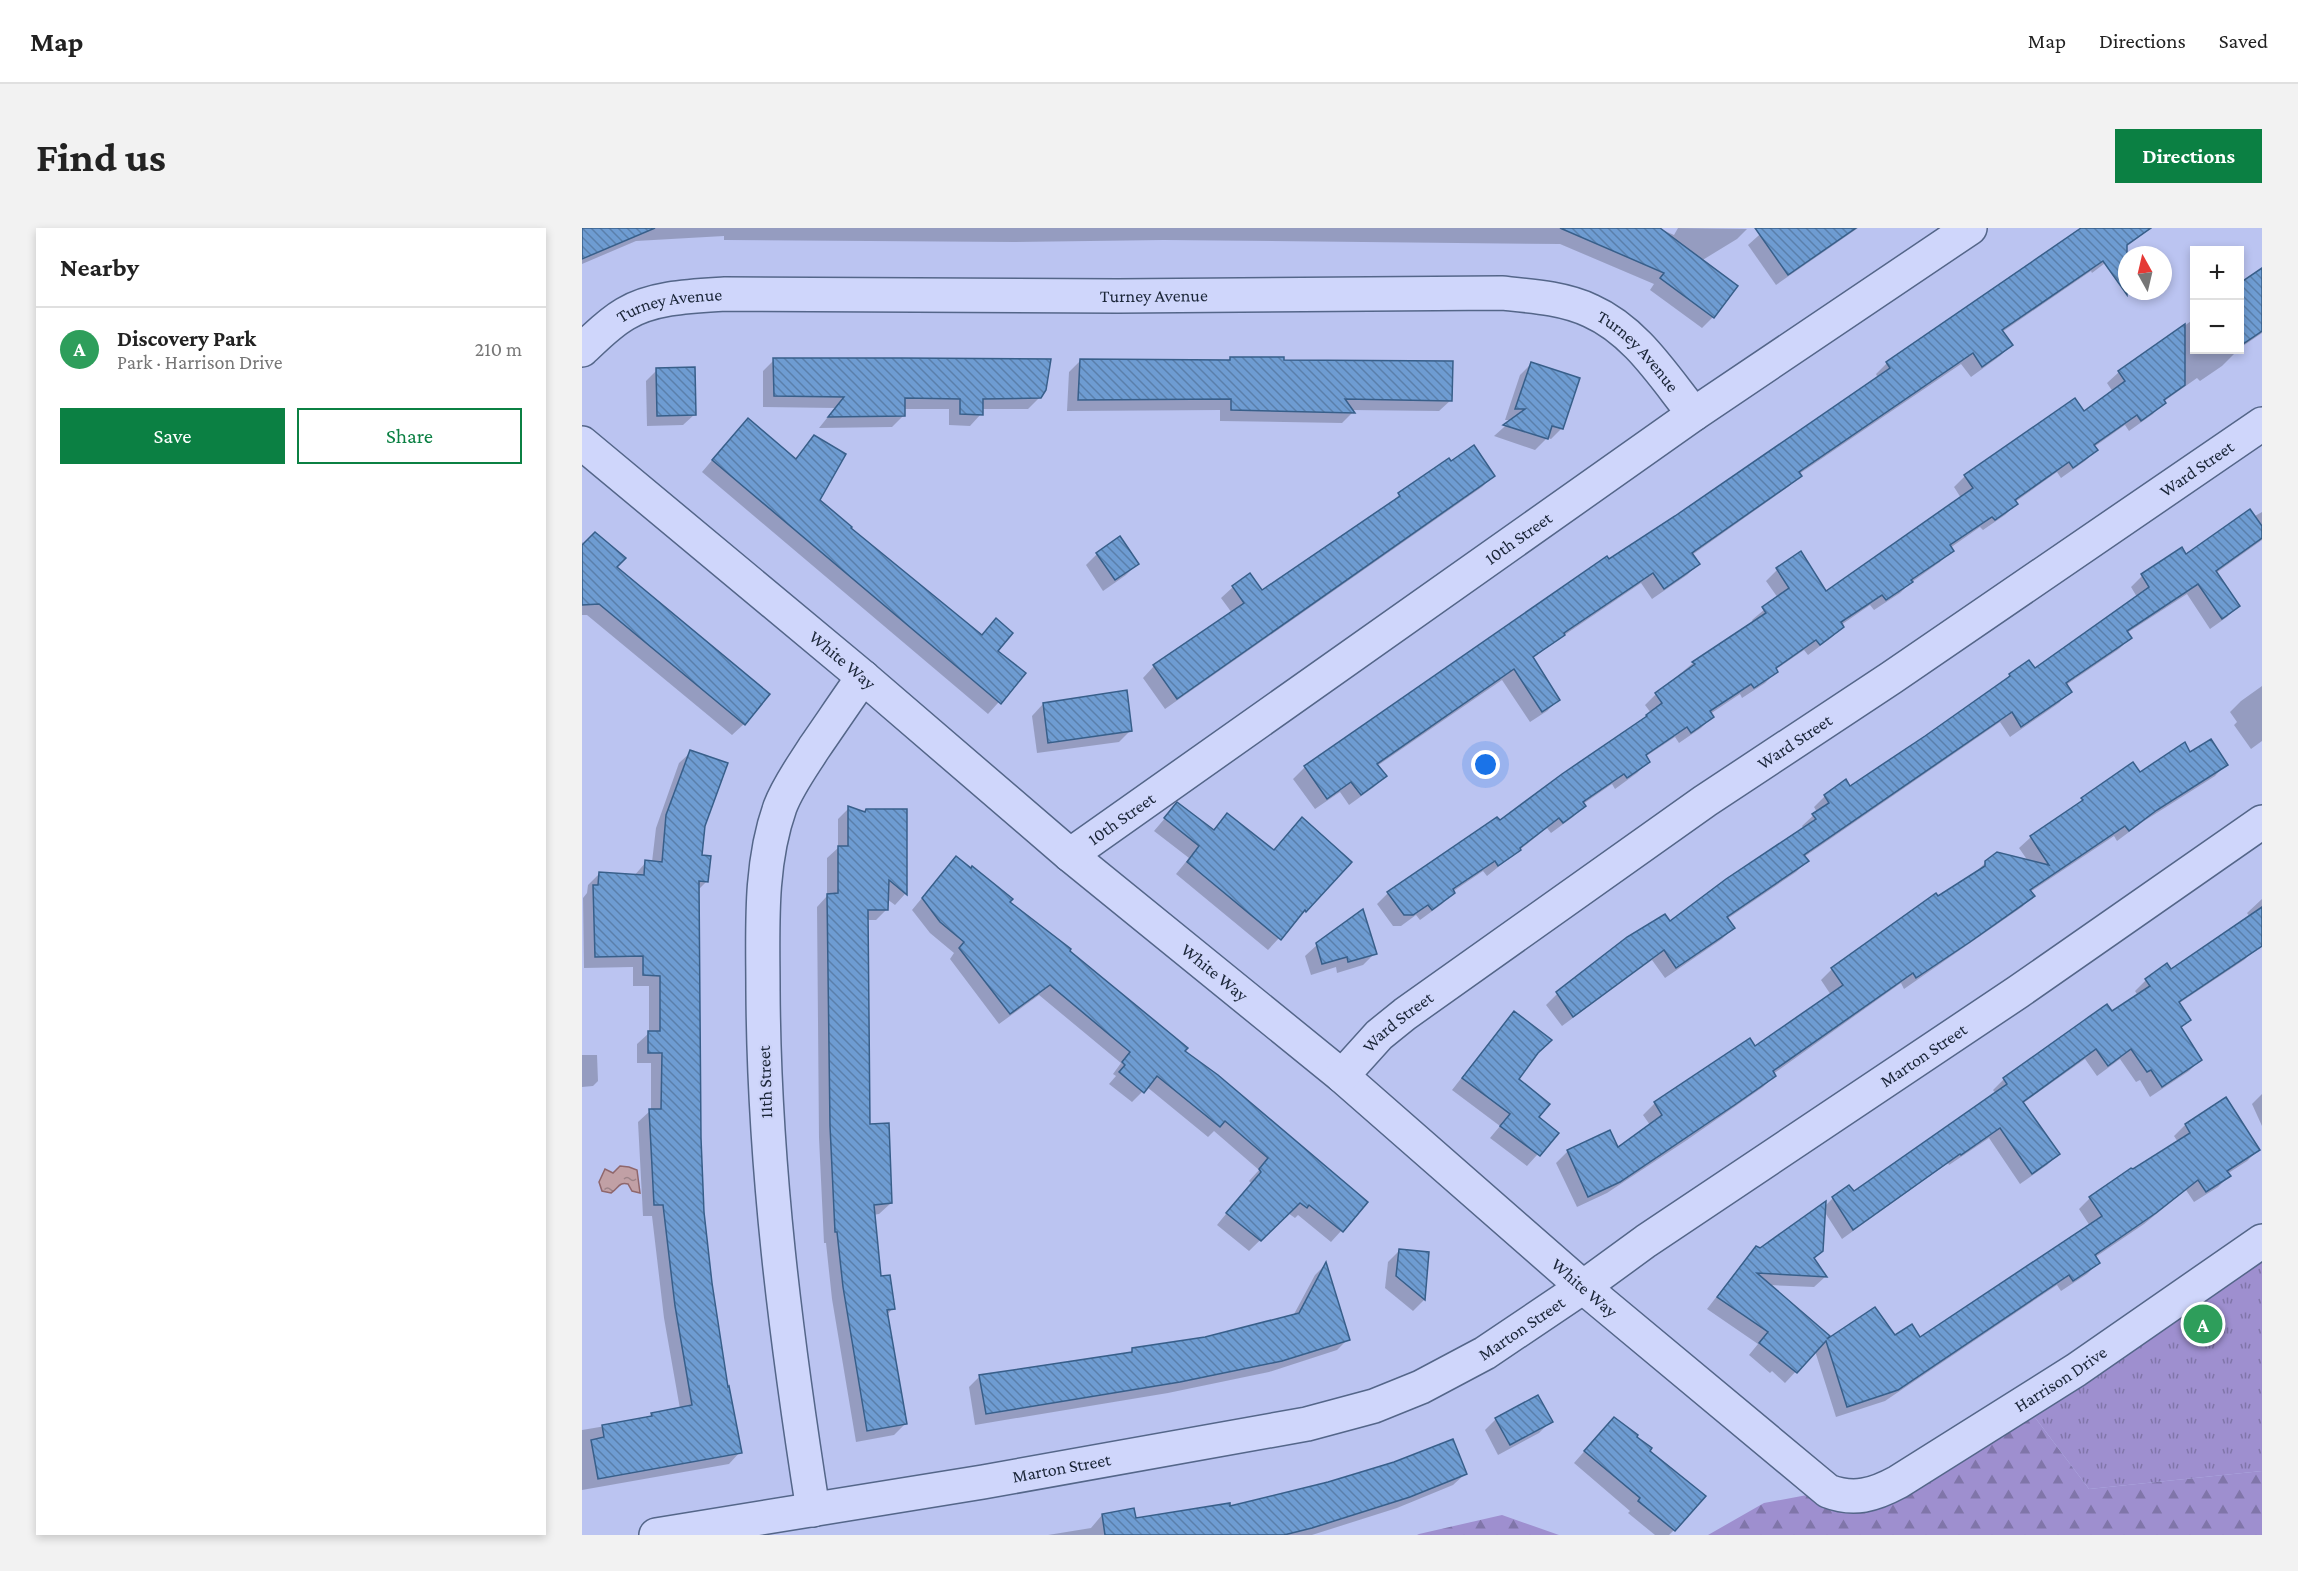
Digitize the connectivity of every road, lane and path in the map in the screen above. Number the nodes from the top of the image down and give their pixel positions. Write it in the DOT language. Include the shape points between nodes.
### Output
graph roads {
  1 [pos="1970,228"];
  2 [pos="582,350"];
  3 [pos="1694,414"];
  4 [pos="2262,424"];
  5 [pos="582,443"];
  6 [pos="862,677"];
  7 [pos="2262,822"];
  8 [pos="1070,855"];
  9 [pos="1342,1076"];
  10 [pos="2262,1241"];
  11 [pos="1583,1287"];
  12 [pos="1850,1497"];
  13 [pos="813,1510"];
  14 [pos="656,1535"];
  1 -- 3 [label="street, 10th Street"];
  2 -- 3 [label="street, Turney Avenue" via="604,328 627,313 676,298 725,294 1502,293 1572,304 1616,325 1634,340"];
  3 -- 8 [label="street, 10th Street"];
  4 -- 9 [label="street, Ward Street" via="1686,815 1405,1014 1379,1035"];
  5 -- 6 [label="street, White Way"];
  6 -- 8 [label="street, White Way"];
  6 -- 13 [label="street, 11th Street" via="795,776 780,806 770,843 763,913 769,1162"];
  7 -- 11 [label="street, Marton Street"];
  8 -- 9 [label="street, White Way"];
  9 -- 11 [label="street, White Way"];
  10 -- 12 [label="street, Harrison Drive" via="2076,1370 1898,1482 1868,1495"];
  11 -- 12 [label="street, White Way" via="1812,1480 1828,1491"];
  11 -- 13 [label="street, Marton Street" via="1448,1374 1338,1417"];
  13 -- 14 [label="street, Marton Street"];
}
